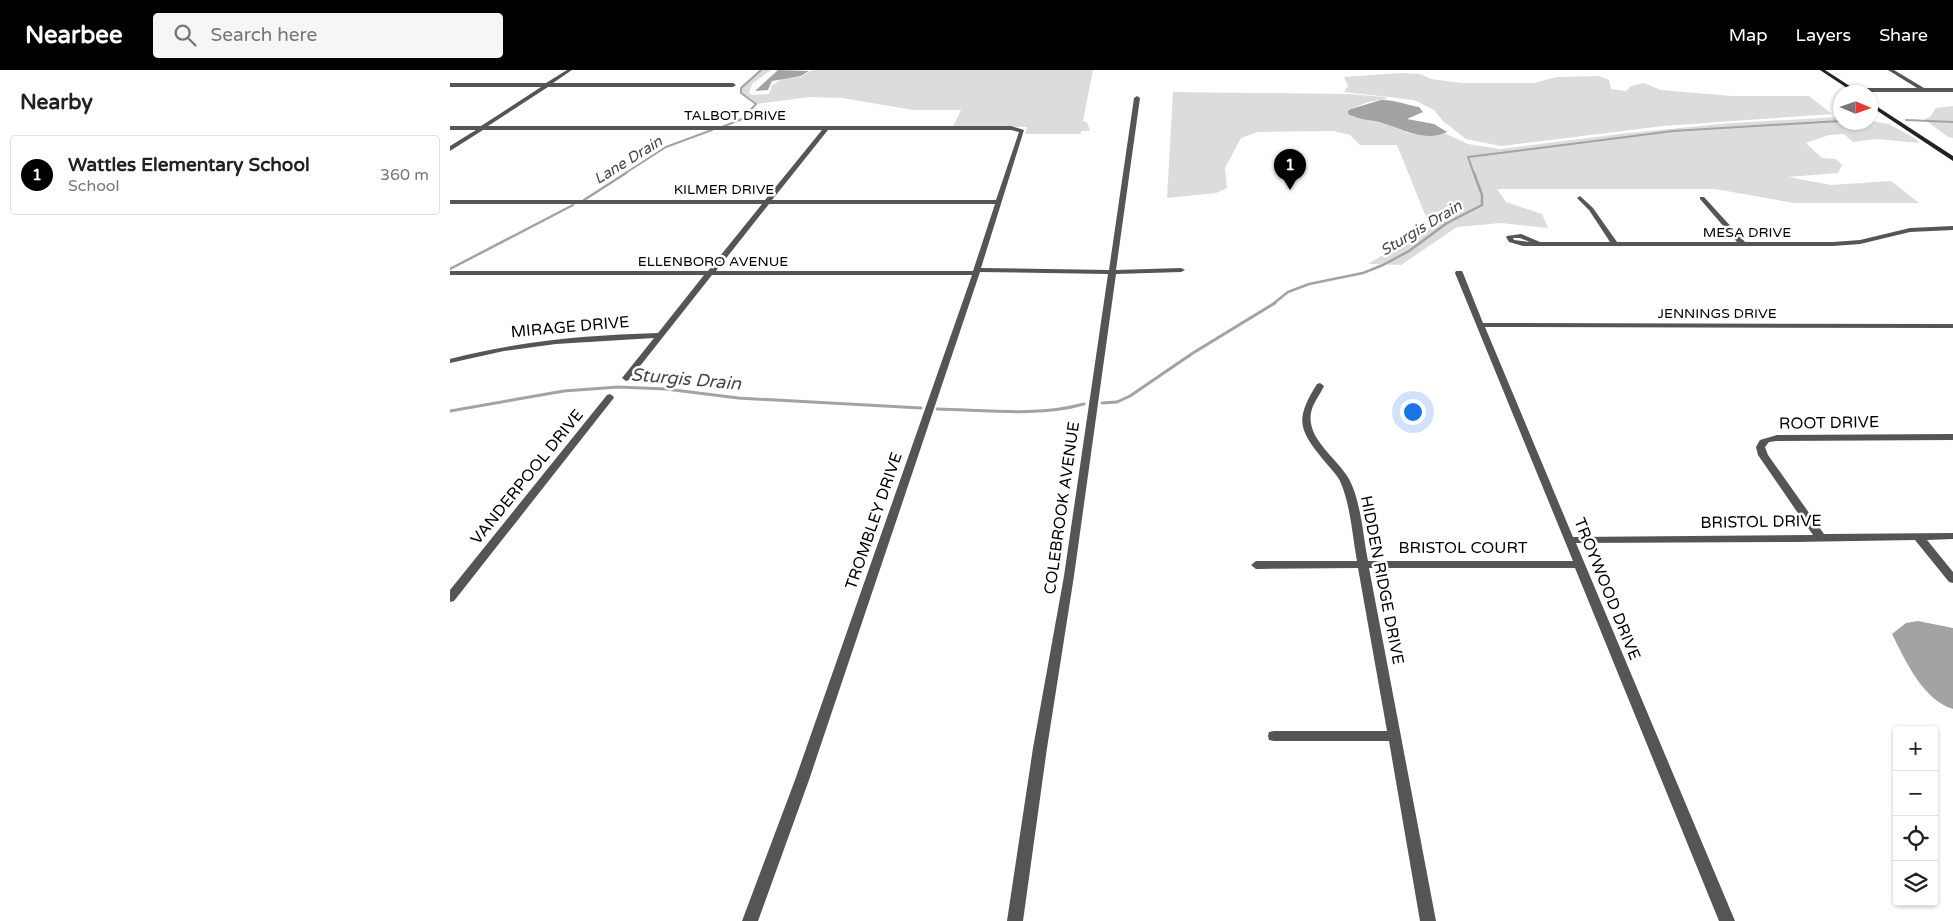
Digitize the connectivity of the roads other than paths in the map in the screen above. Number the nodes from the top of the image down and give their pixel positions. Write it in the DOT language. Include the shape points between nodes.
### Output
graph roads {
  1 [pos="570,70"];
  2 [pos="1822,70"];
  3 [pos="1890,70"];
  4 [pos="548,84"];
  5 [pos="450,85"];
  6 [pos="733,85"];
  7 [pos="1844,85"];
  8 [pos="1923,90"];
  9 [pos="1953,90"];
  10 [pos="1878,91"];
  11 [pos="1137,98"];
  12 [pos="1878,108"];
  13 [pos="450,128"];
  14 [pos="482,128"];
  15 [pos="826,128"];
  16 [pos="1020,130"];
  17 [pos="450,149"];
  18 [pos="1953,159"];
  19 [pos="1580,198"];
  20 [pos="1702,198"];
  21 [pos="450,202"];
  22 [pos="769,202"];
  23 [pos="998,202"];
  24 [pos="1953,228"];
  25 [pos="1540,244"];
  26 [pos="1615,244"];
  27 [pos="1742,244"];
  28 [pos="1182,270"];
  29 [pos="976,271"];
  30 [pos="1112,272"];
  31 [pos="450,273"];
  32 [pos="710,273"];
  33 [pos="1459,273"];
  34 [pos="1480,325"];
  35 [pos="1953,326"];
  36 [pos="661,335"];
  37 [pos="452,361"];
  38 [pos="626,378"];
  39 [pos="1320,386"];
  40 [pos="610,397"];
  41 [pos="1953,437"];
  42 [pos="1918,536"];
  43 [pos="1953,536"];
  44 [pos="1821,538"];
  45 [pos="1570,540"];
  46 [pos="1579,564"];
  47 [pos="1364,565"];
  48 [pos="1256,566"];
  49 [pos="1953,578"];
  50 [pos="450,598"];
  51 [pos="1274,736"];
  52 [pos="1395,736"];
  53 [pos="1726,919"];
  54 [pos="750,921"];
  55 [pos="1015,921"];
  56 [pos="1428,921"];
  1 -- 4 [label="street"];
  2 -- 7 [label="main road"];
  3 -- 8 [label="street"];
  4 -- 5 [label="street"];
  4 -- 6 [label="street"];
  4 -- 14 [label="street"];
  8 -- 9 [label="street"];
  8 -- 10 [label="street"];
  11 -- 30 [label="street, COLEBROOK AVENUE"];
  12 -- 18 [label="main road"];
  13 -- 14 [label="street, TALBOT DRIVE"];
  14 -- 15 [label="street, TALBOT DRIVE"];
  14 -- 17 [label="street"];
  15 -- 16 [label="street, TALBOT DRIVE"];
  15 -- 22 [label="street"];
  16 -- 23 [label="street, TROMBLEY DRIVE" via="1022,133"];
  19 -- 26 [label="street"];
  20 -- 27 [label="street"];
  21 -- 22 [label="street, KILMER DRIVE"];
  22 -- 23 [label="street, KILMER DRIVE"];
  22 -- 32 [label="street"];
  23 -- 29 [label="street, TROMBLEY DRIVE"];
  24 -- 27 [label="street, MESA DRIVE" via="1910,230 1841,244"];
  25 -- 26 [label="street, MESA DRIVE"];
  26 -- 27 [label="street, MESA DRIVE"];
  28 -- 30 [label="street, ELLENBORO AVENUE"];
  29 -- 30 [label="street, ELLENBORO AVENUE"];
  29 -- 32 [label="street, ELLENBORO AVENUE"];
  29 -- 54 [label="street, TROMBLEY DRIVE" via="802,780"];
  30 -- 55 [label="street, COLEBROOK AVENUE" via="1070,576 1040,748"];
  31 -- 32 [label="street, ELLENBORO AVENUE"];
  32 -- 36 [label="street"];
  33 -- 34 [label="street, TROYWOOD DRIVE"];
  34 -- 35 [label="street, JENNINGS DRIVE"];
  34 -- 45 [label="street, TROYWOOD DRIVE"];
  36 -- 37 [label="street, MIRAGE DRIVE" via="545,341"];
  36 -- 38 [label="street"];
  39 -- 47 [label="street, HIDDEN RIDGE DRIVE" via="1308,408 1307,425 1312,439 1344,479"];
  40 -- 50 [label="street, VANDERPOOL DRIVE"];
  41 -- 44 [label="street, ROOT DRIVE" via="1778,438 1761,443 1763,455"];
  42 -- 43 [label="street, BRISTOL DRIVE"];
  42 -- 44 [label="street, BRISTOL DRIVE"];
  42 -- 49 [label="street"];
  44 -- 45 [label="street, BRISTOL DRIVE"];
  45 -- 46 [label="street, TROYWOOD DRIVE"];
  46 -- 47 [label="street, BRISTOL COURT"];
  46 -- 53 [label="street, TROYWOOD DRIVE"];
  47 -- 48 [label="street, BRISTOL COURT"];
  47 -- 52 [label="street, HIDDEN RIDGE DRIVE"];
  51 -- 52 [label="street"];
  52 -- 56 [label="street, HIDDEN RIDGE DRIVE"];
}
